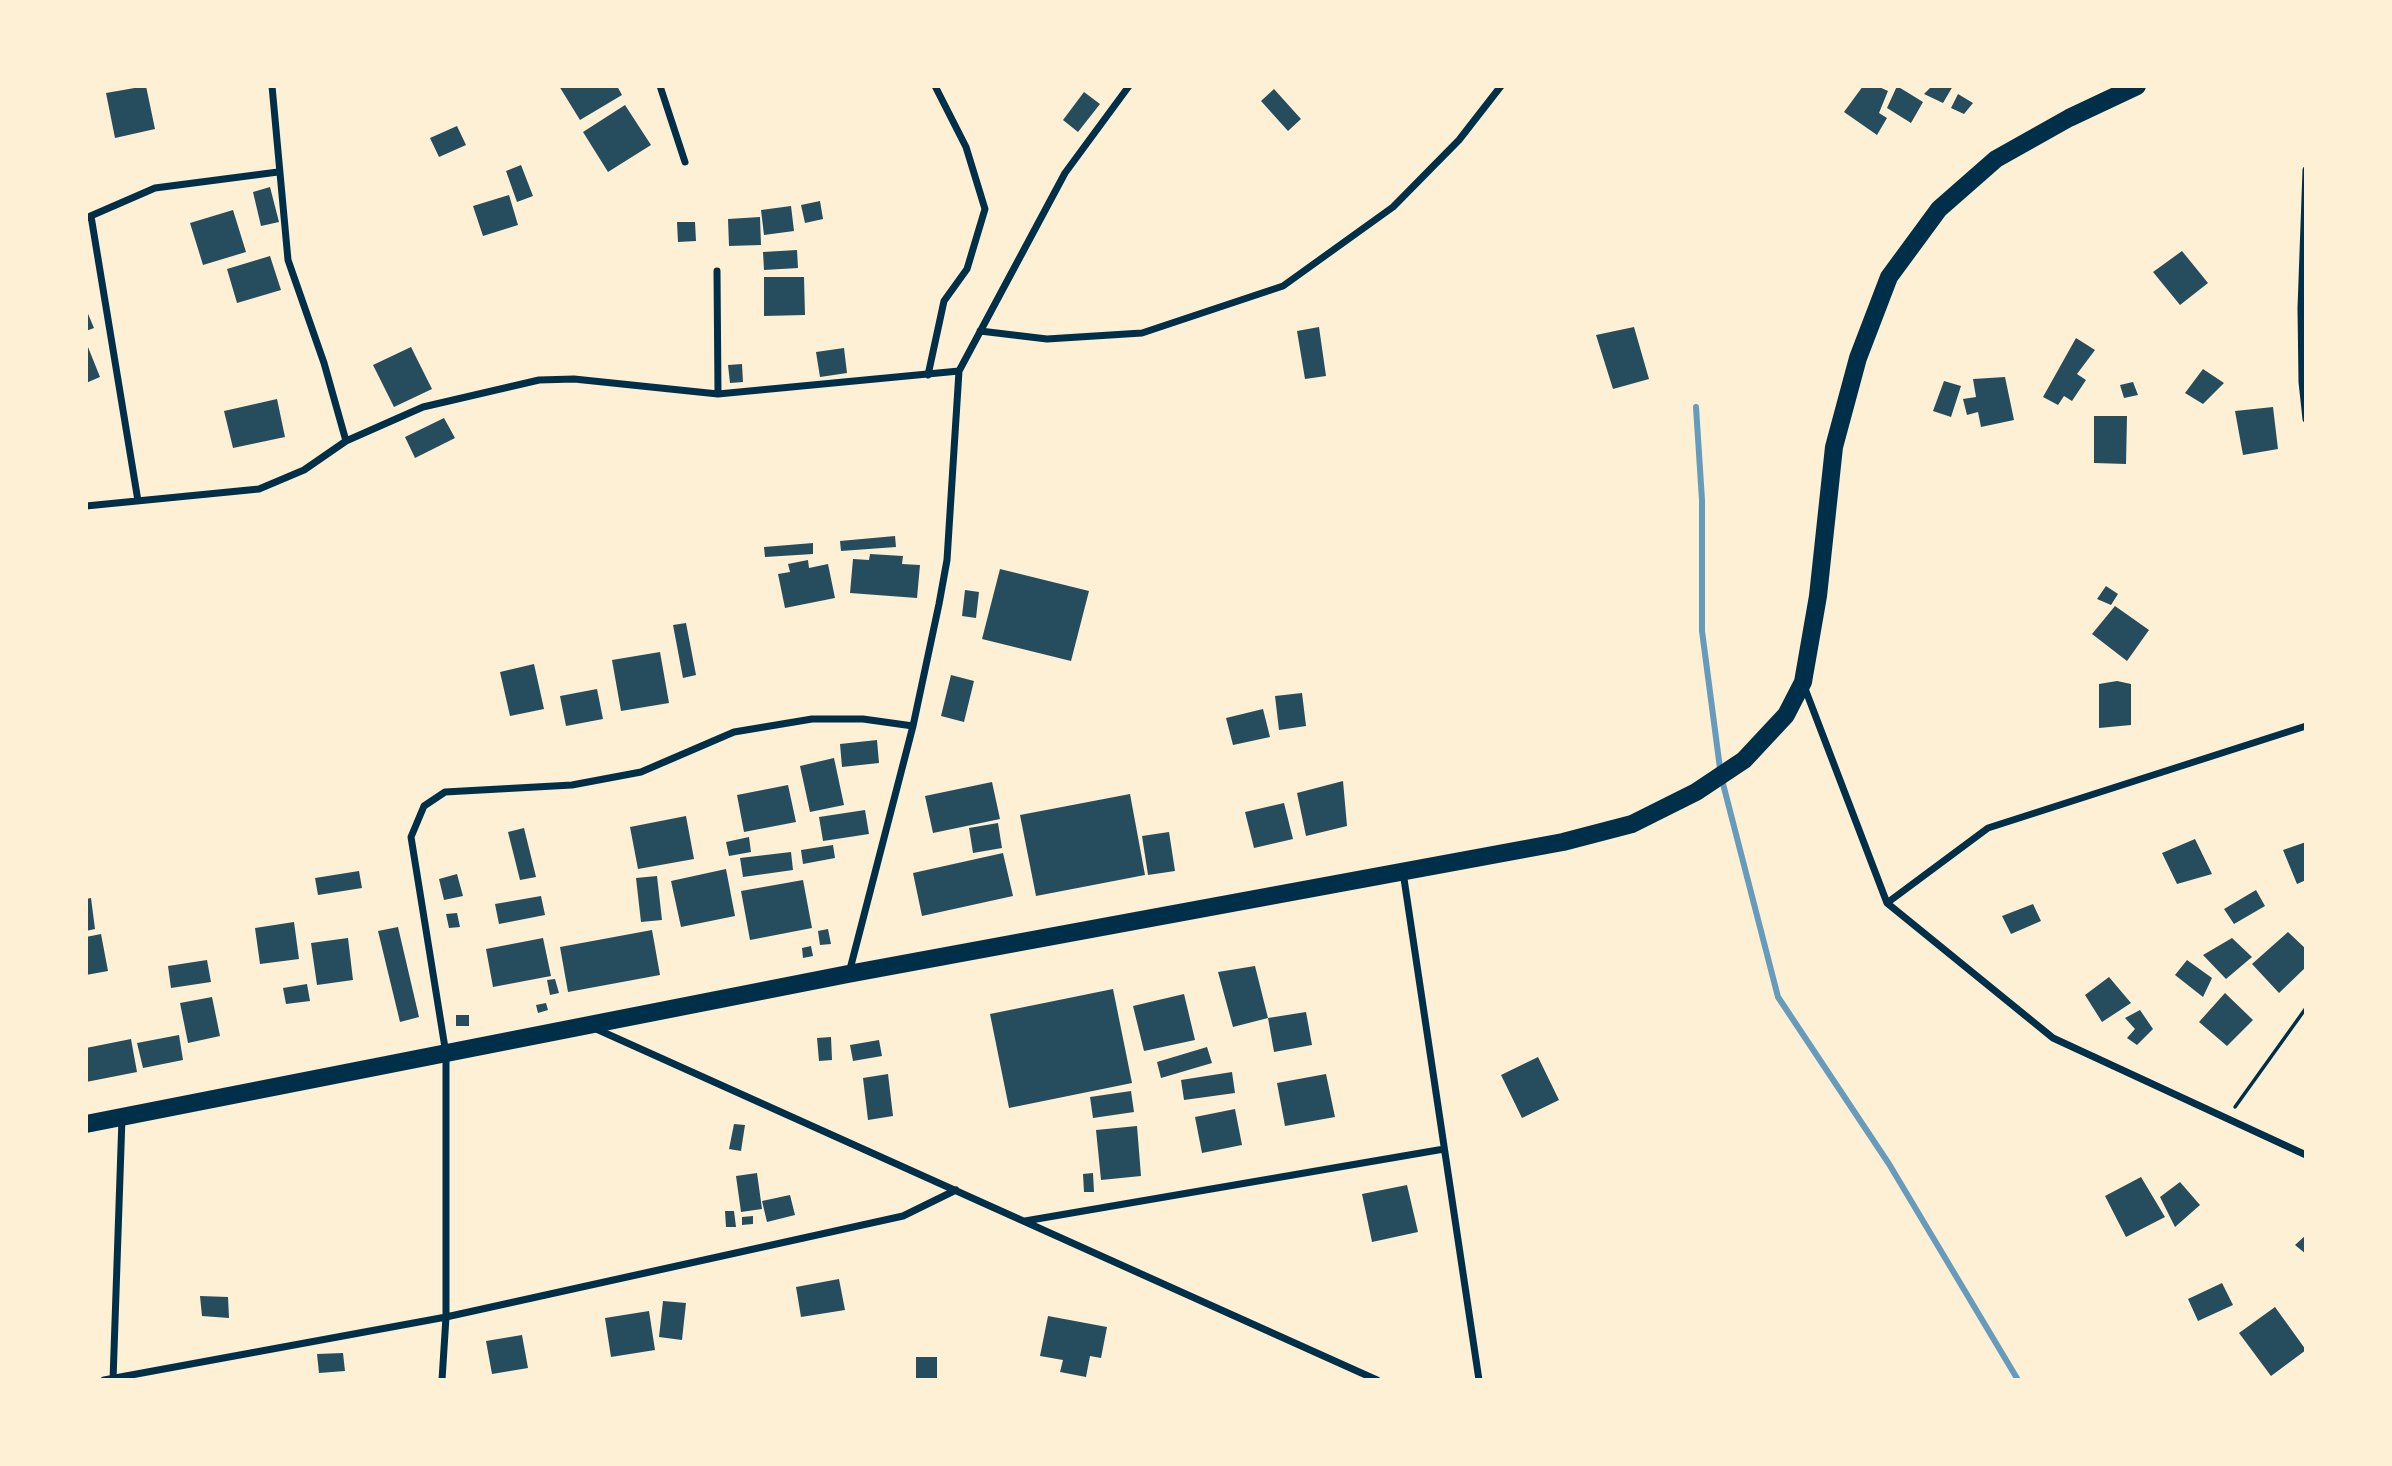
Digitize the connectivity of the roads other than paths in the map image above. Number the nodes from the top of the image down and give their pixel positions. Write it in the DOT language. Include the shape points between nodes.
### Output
graph roads {
  1 [pos="272,86"];
  2 [pos="660,86"];
  3 [pos="935,86"];
  4 [pos="1129,86"];
  5 [pos="1501,86"];
  6 [pos="2133,86"];
  7 [pos="685,162"];
  8 [pos="2306,170"];
  9 [pos="278,172"];
  10 [pos="88,217"];
  11 [pos="717,271"];
  12 [pos="980,331"];
  13 [pos="959,371"];
  14 [pos="928,375"];
  15 [pos="718,394"];
  16 [pos="2306,419"];
  17 [pos="346,441"];
  18 [pos="138,501"];
  19 [pos="86,506"];
  20 [pos="1803,682"];
  21 [pos="913,726"];
  22 [pos="2306,726"];
  23 [pos="1402,871"];
  24 [pos="1887,903"];
  25 [pos="848,974"];
  26 [pos="590,1026"];
  27 [pos="446,1054"];
  28 [pos="122,1117"];
  29 [pos="86,1124"];
  30 [pos="1444,1149"];
  31 [pos="2306,1155"];
  32 [pos="956,1190"];
  33 [pos="1024,1221"];
  34 [pos="446,1317"];
  35 [pos="104,1380"];
  36 [pos="113,1380"];
  37 [pos="442,1380"];
  38 [pos="1377,1380"];
  39 [pos="1479,1380"];
  1 -- 9 [label="street"];
  2 -- 7 [label="street"];
  3 -- 14 [label="street" via="966,147 985,209 967,269 944,301"];
  4 -- 12 [label="street" via="1065,173"];
  5 -- 12 [label="street" via="1459,140 1393,207 1283,286 1142,333 1047,339"];
  6 -- 20 [label="highway" via="1996,159 1939,209 1889,277 1858,358 1834,447 1818,596"];
  8 -- 16 [label="street" via="2301,308"];
  9 -- 10 [label="street" via="155,188"];
  9 -- 17 [label="street" via="288,260"];
  10 -- 18 [label="street"];
  11 -- 15 [label="street"];
  12 -- 13 [label="street"];
  13 -- 14 [label="street"];
  13 -- 21 [label="street" via="947,560"];
  14 -- 15 [label="street"];
  15 -- 17 [label="street" via="574,379 538,380 423,407"];
  17 -- 18 [label="street" via="304,470 258,489"];
  18 -- 19 [label="street"];
  20 -- 23 [label="highway" via="1786,715 1744,760 1696,792 1632,824 1563,842"];
  20 -- 24 [label="street"];
  21 -- 25 [label="street"];
  21 -- 27 [label="street" via="863,719 786,723 734,732 641,772 572,785 445,792 424,806 411,837"];
  22 -- 24 [label="street" via="1988,828"];
  23 -- 25 [label="highway"];
  23 -- 30 [label="street"];
  24 -- 31 [label="street" via="2053,1038"];
  25 -- 26 [label="highway"];
  26 -- 27 [label="highway"];
  26 -- 32 [label="street"];
  27 -- 28 [label="highway"];
  27 -- 34 [label="street"];
  28 -- 29 [label="highway"];
  28 -- 36 [label="street"];
  30 -- 33 [label="street"];
  30 -- 39 [label="street"];
  32 -- 33 [label="street"];
  32 -- 34 [label="street" via="903,1216"];
  33 -- 38 [label="street"];
  34 -- 36 [label="street"];
  34 -- 37 [label="street"];
  35 -- 36 [label="street"];
}
